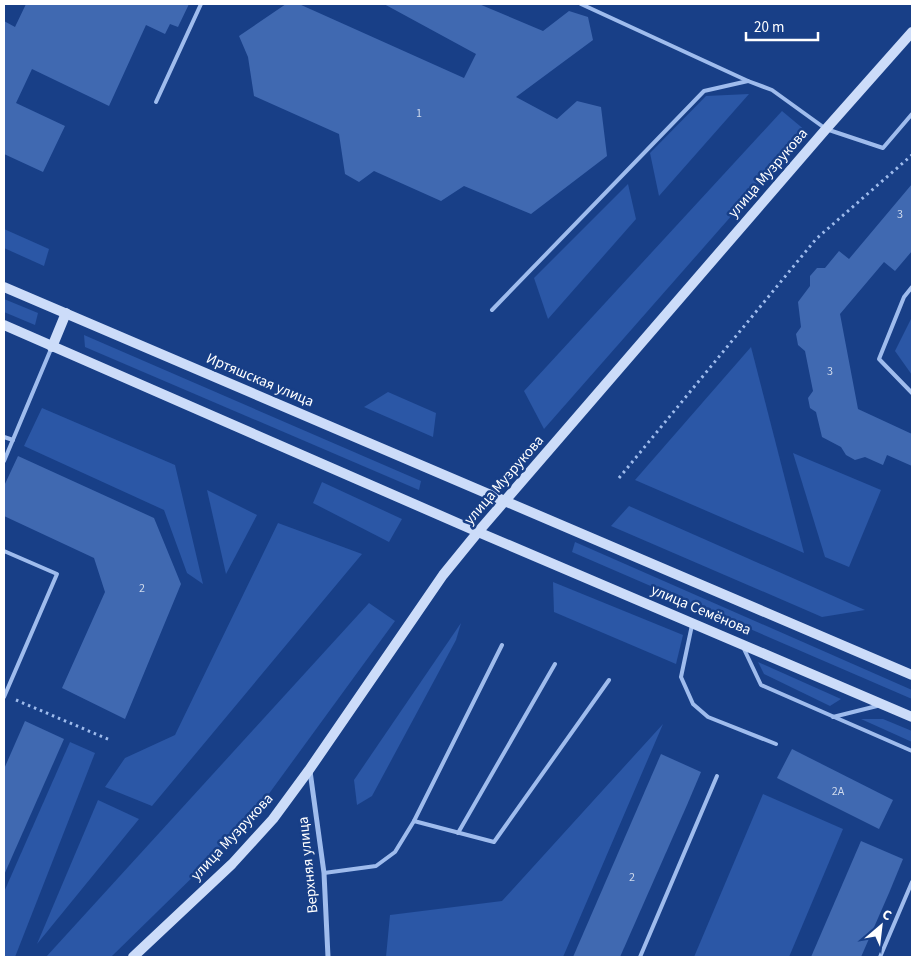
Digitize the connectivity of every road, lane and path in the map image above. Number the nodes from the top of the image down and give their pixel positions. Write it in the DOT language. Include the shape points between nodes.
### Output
graph roads {
  1 [pos="201,4"];
  2 [pos="581,4"];
  3 [pos="912,32"];
  4 [pos="748,81"];
  5 [pos="156,102"];
  6 [pos="912,114"];
  7 [pos="826,129"];
  8 [pos="912,155"];
  9 [pos="4,287"];
  10 [pos="912,287"];
  11 [pos="492,310"];
  12 [pos="66,313"];
  13 [pos="4,326"];
  14 [pos="52,346"];
  15 [pos="912,393"];
  16 [pos="4,436"];
  17 [pos="13,440"];
  18 [pos="4,462"];
  19 [pos="619,478"];
  20 [pos="504,501"];
  21 [pos="478,532"];
  22 [pos="4,551"];
  23 [pos="692,623"];
  24 [pos="742,644"];
  25 [pos="502,645"];
  26 [pos="555,664"];
  27 [pos="912,675"];
  28 [pos="4,678"];
  29 [pos="609,680"];
  30 [pos="10,681"];
  31 [pos="4,696"];
  32 [pos="882,704"];
  33 [pos="834,717"];
  34 [pos="912,717"];
  35 [pos="110,740"];
  36 [pos="776,744"];
  37 [pos="912,751"];
  38 [pos="309,770"];
  39 [pos="717,776"];
  40 [pos="414,821"];
  41 [pos="458,833"];
  42 [pos="324,873"];
  43 [pos="912,882"];
  44 [pos="133,957"];
  45 [pos="328,957"];
  46 [pos="640,957"];
  47 [pos="880,957"];
  1 -- 5 [label="lane"];
  2 -- 4 [label="lane"];
  3 -- 7 [label="street, улица Музрукова"];
  4 -- 7 [label="lane" via="772,90"];
  4 -- 11 [label="lane" via="704,91"];
  6 -- 7 [label="lane" via="883,148"];
  7 -- 20 [label="street, улица Музрукова"];
  8 -- 19 [label="path" via="816,239"];
  9 -- 12 [label="street, Иртяшская улица"];
  10 -- 15 [label="lane" via="904,297 879,359"];
  12 -- 14 [label="street"];
  12 -- 20 [label="street, Иртяшская улица"];
  13 -- 14 [label="street"];
  14 -- 17 [label="lane"];
  14 -- 21 [label="street"];
  16 -- 17 [label="lane"];
  17 -- 18 [label="lane"];
  20 -- 21 [label="street, улица Музрукова"];
  20 -- 27 [label="street, улица Семёнова"];
  21 -- 23 [label="street, улица Семёнова"];
  21 -- 38 [label="street, улица Музрукова" via="443,575"];
  22 -- 30 [label="lane" via="57,574"];
  23 -- 24 [label="street, улица Семёнова"];
  23 -- 36 [label="lane" via="681,678 693,704 708,717"];
  24 -- 32 [label="street, улица Семёнова"];
  24 -- 33 [label="lane" via="761,685"];
  25 -- 40 [label="lane"];
  26 -- 41 [label="lane"];
  28 -- 30 [label="lane"];
  29 -- 41 [label="lane" via="494,842"];
  30 -- 31 [label="lane"];
  31 -- 35 [label="path"];
  32 -- 33 [label="lane"];
  32 -- 34 [label="street, улица Семёнова"];
  33 -- 37 [label="lane"];
  38 -- 42 [label="street, Верхняя улица"];
  38 -- 44 [label="street, улица Музрукова" via="273,819 232,864"];
  39 -- 46 [label="lane"];
  40 -- 41 [label="lane"];
  40 -- 42 [label="lane" via="395,852 376,866"];
  42 -- 45 [label="street, Верхняя улица"];
  43 -- 47 [label="lane"];
}
